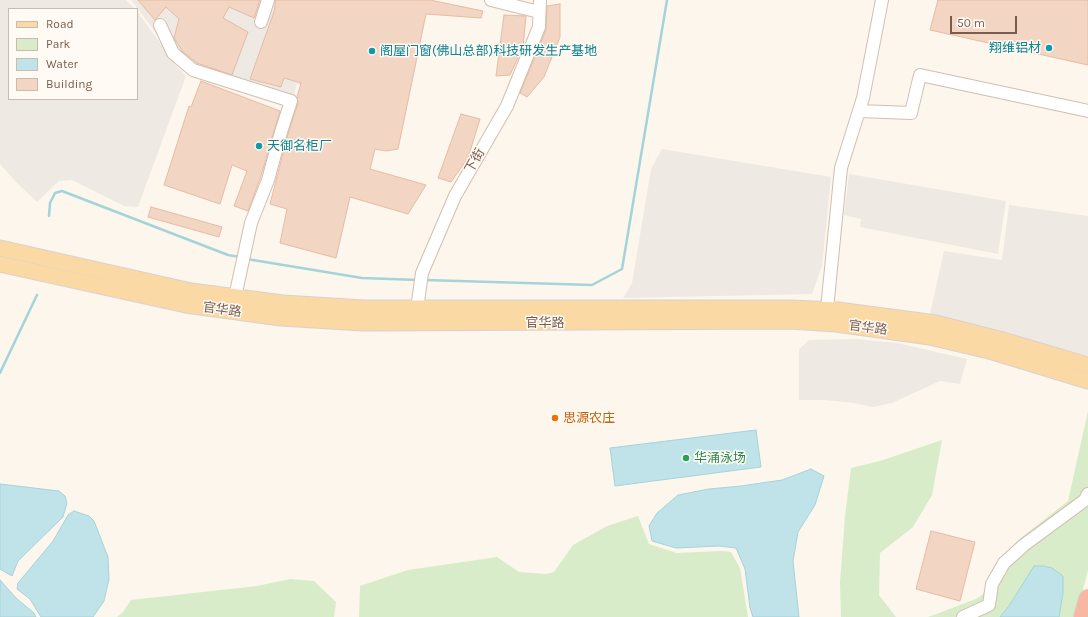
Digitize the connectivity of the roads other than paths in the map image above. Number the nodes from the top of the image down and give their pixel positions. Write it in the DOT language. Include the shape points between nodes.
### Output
graph roads {
  1 [pos="268,0"];
  2 [pos="491,0"];
  3 [pos="882,0"];
  4 [pos="539,6"];
  5 [pos="261,22"];
  6 [pos="160,25"];
  7 [pos="859,111"];
  8 [pos="1088,111"];
  9 [pos="0,248"];
  10 [pos="0,264"];
  11 [pos="235,297"];
  12 [pos="827,309"];
  13 [pos="416,316"];
  14 [pos="1088,365"];
  15 [pos="1088,381"];
  16 [pos="1088,494"];
  17 [pos="1088,599"];
  18 [pos="963,617"];
  19 [pos="1083,617"];
  1 -- 5 [label="street"];
  2 -- 4 [label="street"];
  3 -- 7 [label="street"];
  4 -- 13 [label="street, 下街" via="539,27 506,106 455,196 422,273"];
  6 -- 11 [label="street" via="173,53 193,70 291,101 268,180 251,222"];
  7 -- 8 [label="street" via="911,113 920,75"];
  7 -- 12 [label="street" via="841,168"];
  9 -- 11 [label="main road, 官华路" via="172,287"];
  10 -- 13 [label="main road, 官华路" via="186,305 281,318 363,323"];
  11 -- 13 [label="main road, 官华路" via="364,308"];
  12 -- 13 [label="main road, 官华路"];
  12 -- 14 [label="main road, 官华路" via="936,323"];
  13 -- 15 [label="main road, 官华路" via="791,321 878,328 993,352"];
  16 -- 18 [label="street" via="1085,500 1004,563 992,584 989,605"];
  17 -- 19 [label="highway"];
}
